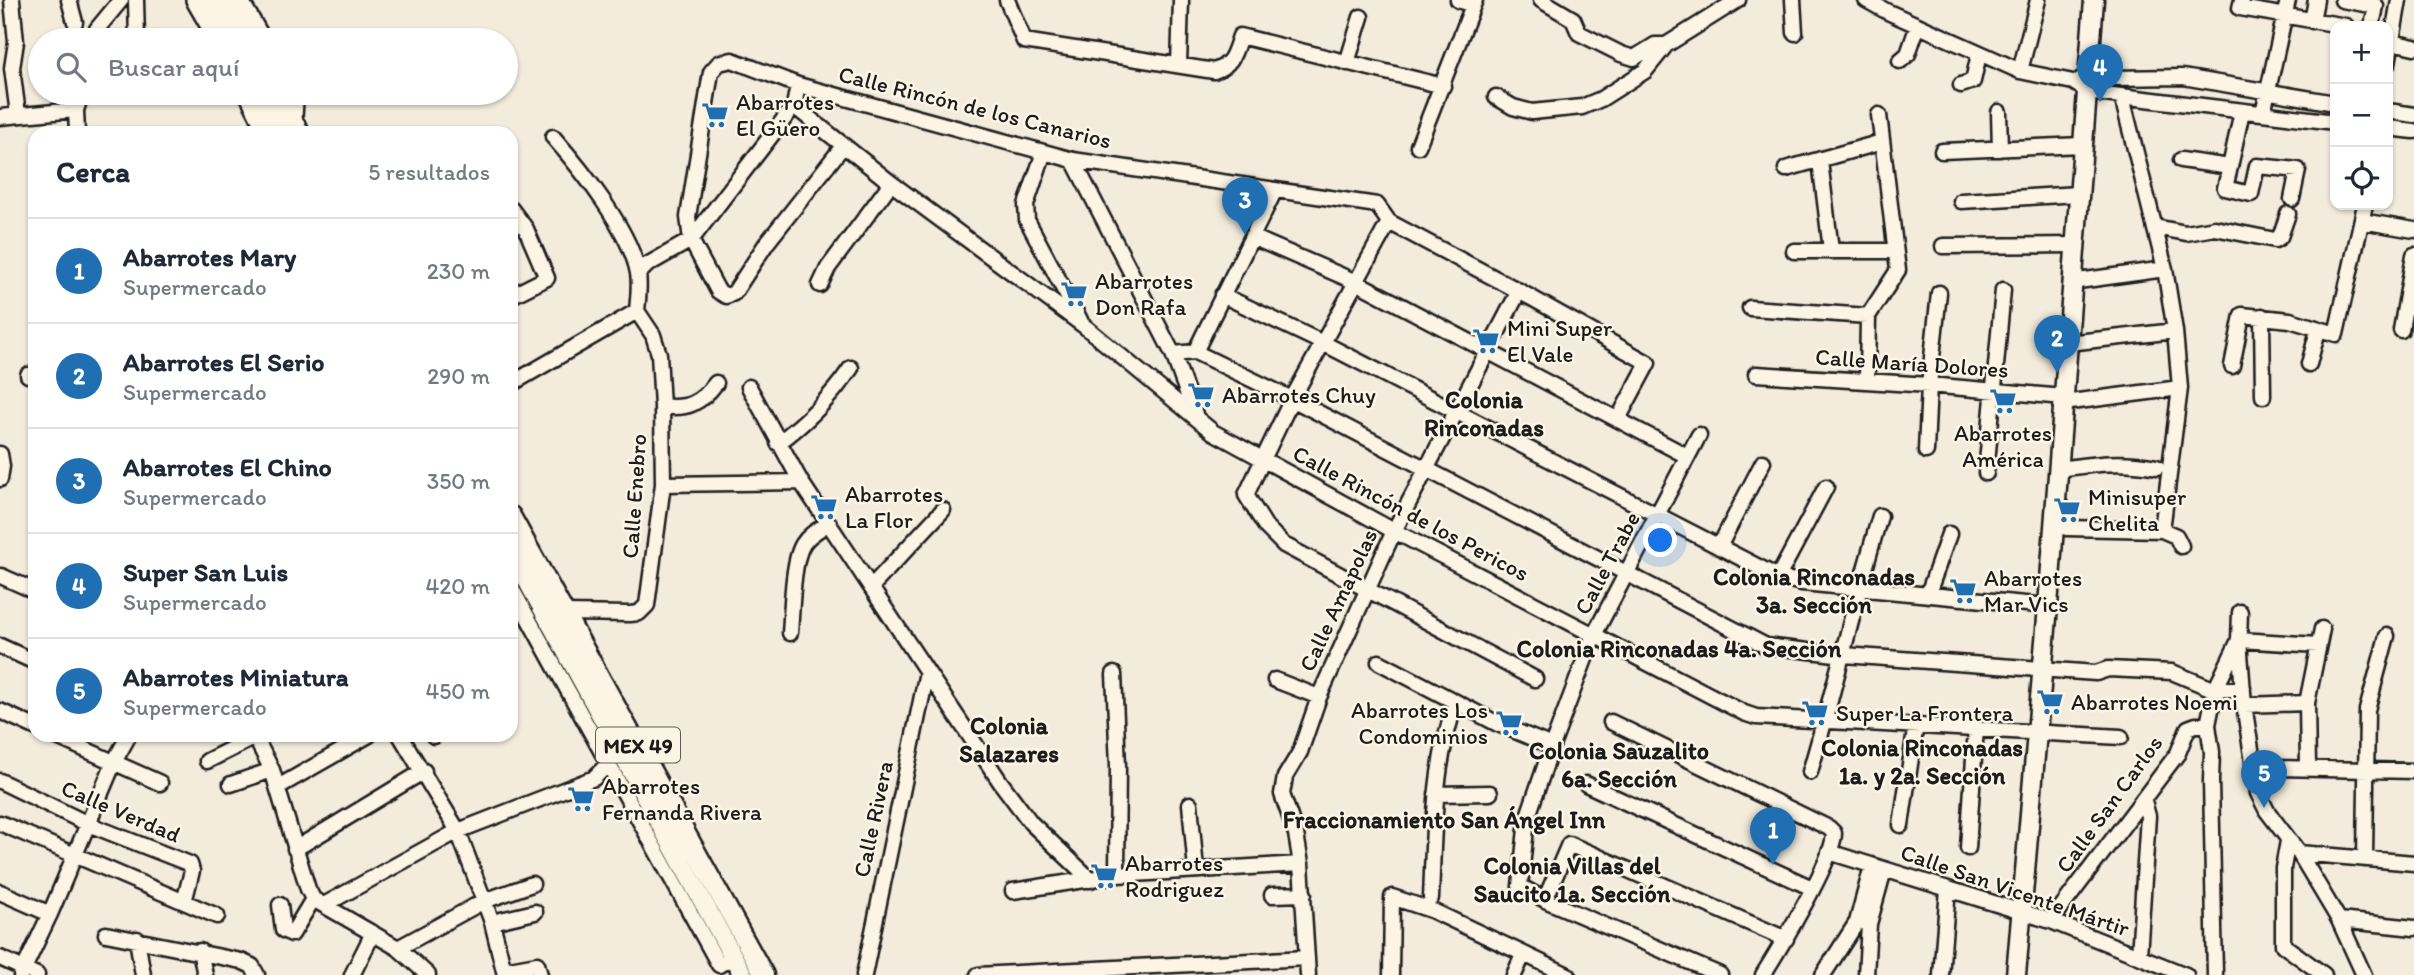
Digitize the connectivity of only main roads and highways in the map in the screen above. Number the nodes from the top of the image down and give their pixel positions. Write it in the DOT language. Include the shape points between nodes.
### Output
graph roads {
  1 [pos="196,0"];
  2 [pos="210,0"];
  3 [pos="225,0"];
  4 [pos="238,0"];
  5 [pos="2094,0"];
  6 [pos="212,28"];
  7 [pos="225,28"];
  8 [pos="240,28"];
  9 [pos="254,28"];
  10 [pos="254,105"];
  11 [pos="271,105"];
  12 [pos="282,105"];
  13 [pos="293,105"];
  14 [pos="265,126"];
  15 [pos="289,126"];
  16 [pos="290,126"];
  17 [pos="291,126"];
  18 [pos="518,534"];
  19 [pos="519,590"];
  20 [pos="552,624"];
  21 [pos="666,797"];
  22 [pos="650,806"];
  23 [pos="741,952"];
  24 [pos="743,975"];
  25 [pos="764,975"];
  26 [pos="2016,975"];
  1 -- 6 [label="highway"];
  2 -- 7 [label="main road"];
  3 -- 8 [label="main road"];
  4 -- 9 [label="highway"];
  5 -- 26 [label="main road" via="2082,83 2082,145 2059,469"];
  10 -- 14 [label="highway"];
  11 -- 15 [label="main road"];
  12 -- 16 [label="main road"];
  13 -- 17 [label="highway"];
  18 -- 20 [label="main road, MEX 49"];
  19 -- 20 [label="main road, MEX 49"];
  20 -- 21 [label="main road, MEX 49"];
  20 -- 22 [label="main road, MEX 49"];
  21 -- 22 [label="main road"];
  21 -- 23 [label="main road, MEX 49"];
  22 -- 23 [label="main road, MEX 49" via="679,876 708,929"];
  23 -- 24 [label="main road, MEX 49"];
  23 -- 25 [label="main road, MEX 49"];
}
